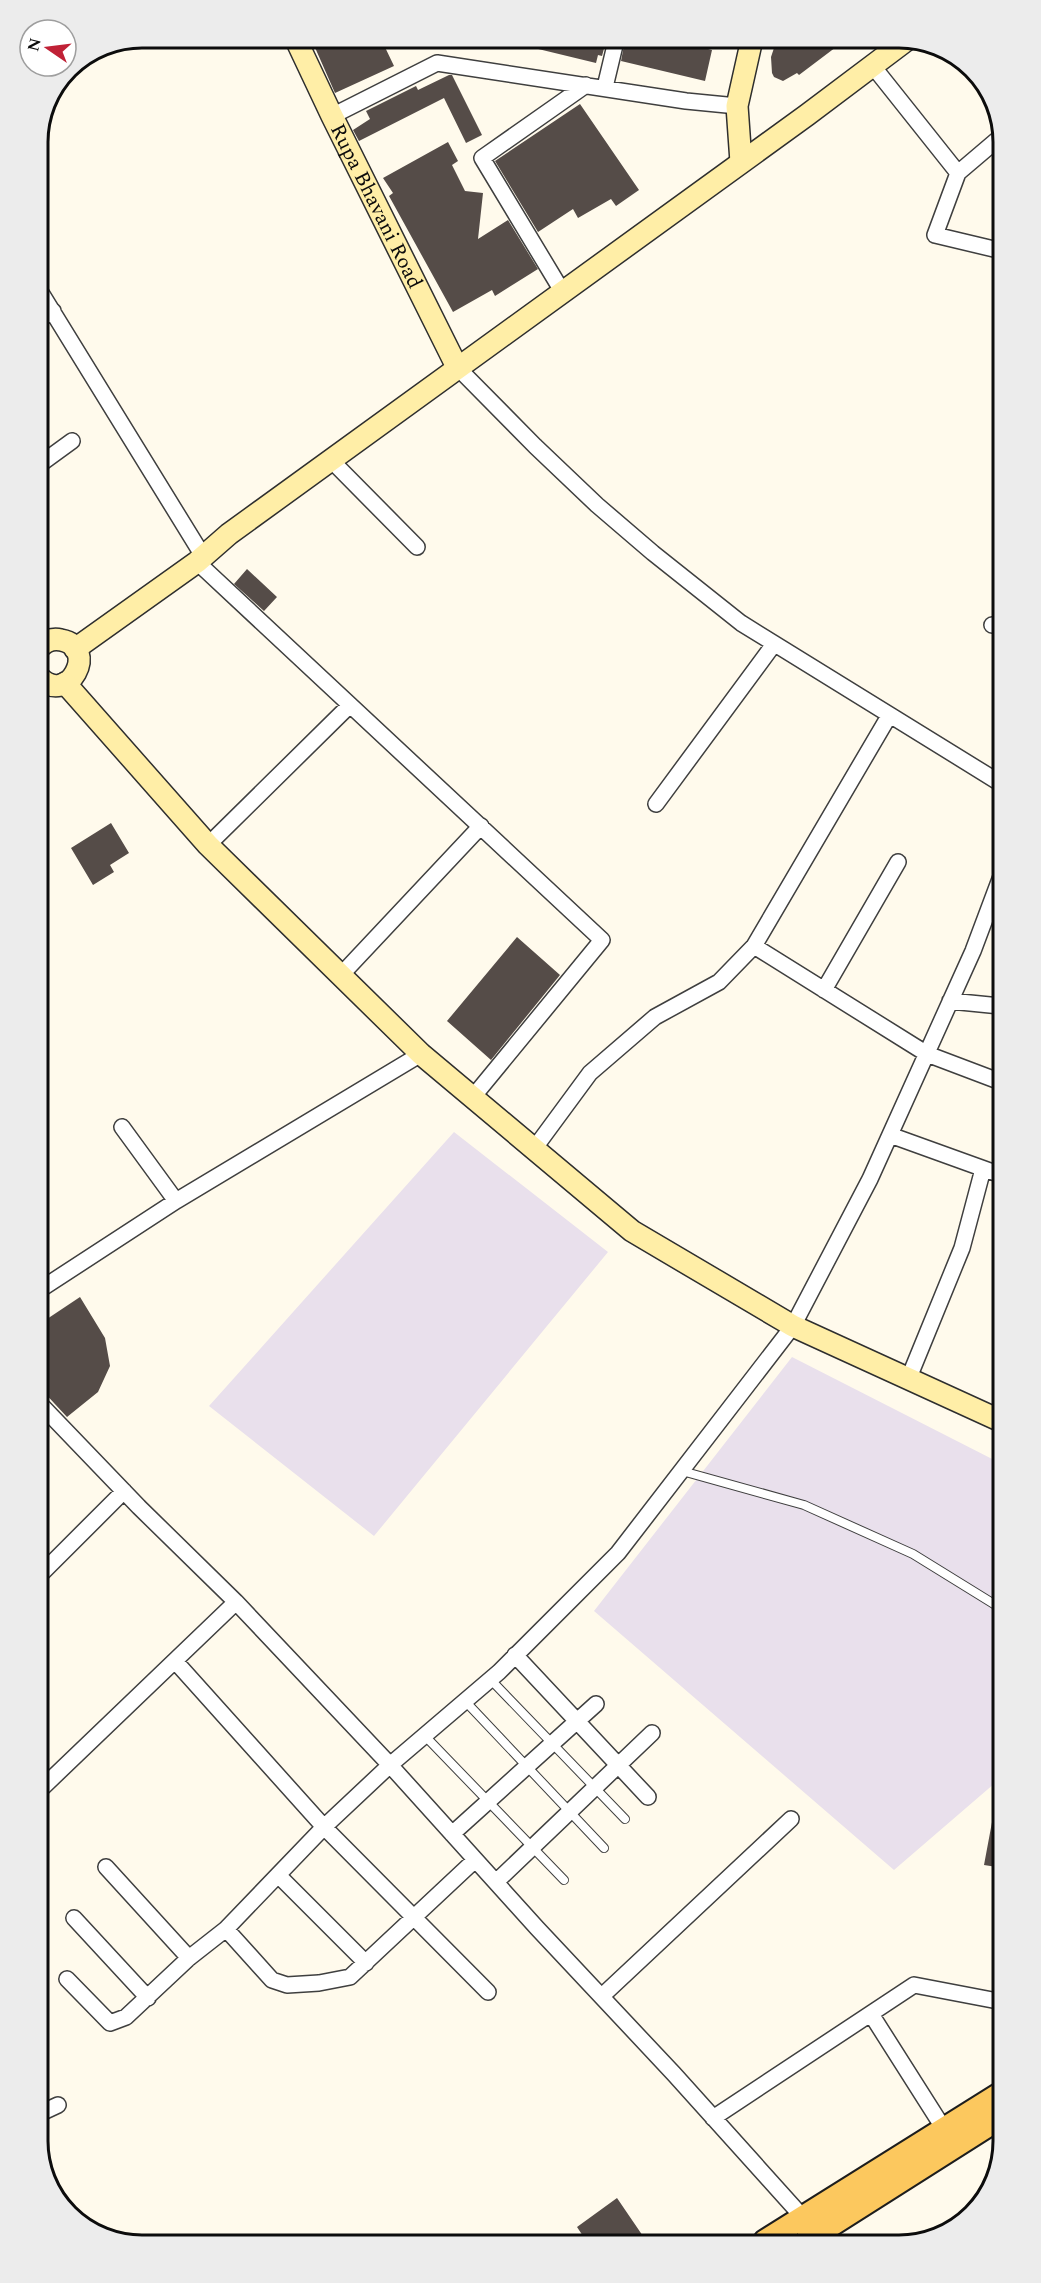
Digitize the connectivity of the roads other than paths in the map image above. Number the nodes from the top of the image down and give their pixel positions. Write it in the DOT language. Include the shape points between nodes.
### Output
graph roads {
  1 [pos="300,48"];
  2 [pos="614,48"];
  3 [pos="750,48"];
  4 [pos="896,48"];
  5 [pos="872,65"];
  6 [pos="586,84"];
  7 [pos="605,87"];
  8 [pos="737,106"];
  9 [pos="332,116"];
  10 [pos="993,143"];
  11 [pos="741,162"];
  12 [pos="958,173"];
  13 [pos="993,249"];
  14 [pos="562,291"];
  15 [pos="48,303"];
  16 [pos="53,311"];
  17 [pos="48,314"];
  18 [pos="457,367"];
  19 [pos="72,441"];
  20 [pos="48,458"];
  21 [pos="330,459"];
  22 [pos="417,547"];
  23 [pos="200,559"];
  24 [pos="48,640"];
  25 [pos="774,644"];
  26 [pos="75,650"];
  27 [pos="48,683"];
  28 [pos="65,683"];
  29 [pos="350,705"];
  30 [pos="889,716"];
  31 [pos="993,779"];
  32 [pos="656,804"];
  33 [pos="481,826"];
  34 [pos="208,845"];
  35 [pos="898,862"];
  36 [pos="993,898"];
  37 [pos="754,946"];
  38 [pos="341,975"];
  39 [pos="824,990"];
  40 [pos="951,1000"];
  41 [pos="993,1005"];
  42 [pos="421,1054"];
  43 [pos="927,1054"];
  44 [pos="993,1079"];
  45 [pos="473,1097"];
  46 [pos="122,1127"];
  47 [pos="890,1135"];
  48 [pos="534,1149"];
  49 [pos="984,1169"];
  50 [pos="993,1172"];
  51 [pos="176,1201"];
  52 [pos="48,1284"];
  53 [pos="793,1326"];
  54 [pos="908,1380"];
  55 [pos="48,1412"];
  56 [pos="993,1417"];
  57 [pos="682,1471"];
  58 [pos="124,1491"];
  59 [pos="48,1567"];
  60 [pos="236,1602"];
  61 [pos="993,1603"];
  62 [pos="515,1655"];
  63 [pos="174,1661"];
  64 [pos="490,1679"];
  65 [pos="465,1701"];
  66 [pos="596,1704"];
  67 [pos="577,1721"];
  68 [pos="652,1733"];
  69 [pos="425,1736"];
  70 [pos="552,1743"];
  71 [pos="390,1765"];
  72 [pos="619,1765"];
  73 [pos="527,1766"];
  74 [pos="48,1782"];
  75 [pos="595,1787"];
  76 [pos="648,1797"];
  77 [pos="488,1801"];
  78 [pos="570,1812"];
  79 [pos="625,1819"];
  80 [pos="791,1820"];
  81 [pos="324,1827"];
  82 [pos="452,1834"];
  83 [pos="532,1847"];
  84 [pos="604,1848"];
  85 [pos="476,1860"];
  86 [pos="106,1867"];
  87 [pos="278,1875"];
  88 [pos="564,1880"];
  89 [pos="496,1882"];
  90 [pos="414,1917"];
  91 [pos="74,1918"];
  92 [pos="226,1929"];
  93 [pos="189,1959"];
  94 [pos="366,1963"];
  95 [pos="67,1979"];
  96 [pos="488,1992"];
  97 [pos="602,1996"];
  98 [pos="148,1998"];
  99 [pos="993,2000"];
  100 [pos="871,2014"];
  101 [pos="993,2098"];
  102 [pos="58,2105"];
  103 [pos="48,2110"];
  104 [pos="713,2118"];
  105 [pos="993,2122"];
  106 [pos="944,2129"];
  107 [pos="809,2231"];
  108 [pos="791,2235"];
  1 -- 9 [label="street, Rupa Bhavani Road"];
  2 -- 7 [label="street"];
  3 -- 8 [label="street"];
  4 -- 5 [label="street"];
  5 -- 11 [label="street"];
  5 -- 12 [label="street"];
  6 -- 7 [label="street"];
  6 -- 9 [label="street" via="437,63"];
  6 -- 14 [label="street" via="482,158"];
  7 -- 8 [label="street"];
  8 -- 11 [label="street"];
  9 -- 18 [label="street, Rupa Bhavani Road"];
  10 -- 12 [label="street"];
  11 -- 14 [label="street"];
  12 -- 13 [label="street" via="935,235"];
  14 -- 18 [label="street"];
  15 -- 16 [label="street"];
  16 -- 17 [label="street"];
  16 -- 23 [label="street"];
  18 -- 21 [label="street"];
  18 -- 25 [label="street" via="597,505 741,623"];
  19 -- 20 [label="street"];
  21 -- 22 [label="street"];
  21 -- 23 [label="street"];
  23 -- 26 [label="street"];
  23 -- 29 [label="street"];
  24 -- 26 [label="street" via="67,641"];
  25 -- 30 [label="street"];
  25 -- 32 [label="street"];
  26 -- 28 [label="street" via="79,657 77,673"];
  27 -- 28 [label="street"];
  28 -- 34 [label="street"];
  29 -- 33 [label="street"];
  29 -- 34 [label="street"];
  30 -- 31 [label="street"];
  30 -- 37 [label="street"];
  33 -- 38 [label="street"];
  33 -- 45 [label="street" via="602,940"];
  34 -- 38 [label="street"];
  35 -- 39 [label="street"];
  36 -- 40 [label="street"];
  37 -- 39 [label="street"];
  37 -- 48 [label="street" via="719,982 656,1017 590,1072"];
  38 -- 42 [label="street"];
  39 -- 43 [label="street"];
  40 -- 41 [label="street"];
  40 -- 43 [label="street"];
  42 -- 45 [label="street"];
  42 -- 51 [label="street"];
  43 -- 44 [label="street"];
  43 -- 47 [label="street"];
  45 -- 48 [label="street"];
  46 -- 51 [label="street"];
  47 -- 49 [label="street"];
  47 -- 53 [label="street"];
  48 -- 53 [label="street" via="632,1231"];
  49 -- 50 [label="street"];
  49 -- 54 [label="street" via="962,1248"];
  51 -- 52 [label="street"];
  53 -- 54 [label="street"];
  53 -- 57 [label="street"];
  54 -- 56 [label="street"];
  55 -- 58 [label="street"];
  57 -- 61 [label="lane" via="804,1505 913,1554"];
  57 -- 62 [label="street" via="618,1553"];
  58 -- 59 [label="street"];
  58 -- 60 [label="street"];
  60 -- 63 [label="street"];
  60 -- 71 [label="street"];
  62 -- 64 [label="street"];
  62 -- 67 [label="street"];
  63 -- 74 [label="street"];
  63 -- 81 [label="street"];
  64 -- 65 [label="street"];
  64 -- 70 [label="lane"];
  65 -- 69 [label="street"];
  65 -- 73 [label="lane"];
  66 -- 67 [label="street"];
  67 -- 70 [label="street"];
  67 -- 72 [label="street"];
  68 -- 72 [label="street"];
  69 -- 71 [label="street"];
  69 -- 77 [label="lane"];
  70 -- 73 [label="street"];
  70 -- 75 [label="lane"];
  71 -- 81 [label="street"];
  71 -- 82 [label="street"];
  72 -- 75 [label="street"];
  72 -- 76 [label="street"];
  73 -- 77 [label="street"];
  73 -- 78 [label="lane"];
  75 -- 78 [label="street"];
  75 -- 79 [label="lane"];
  77 -- 82 [label="street"];
  77 -- 83 [label="lane"];
  78 -- 83 [label="street"];
  78 -- 84 [label="lane"];
  80 -- 97 [label="street"];
  81 -- 87 [label="street"];
  81 -- 90 [label="street"];
  82 -- 85 [label="street"];
  83 -- 88 [label="lane"];
  83 -- 89 [label="street"];
  85 -- 89 [label="street"];
  85 -- 90 [label="street"];
  86 -- 93 [label="street"];
  87 -- 92 [label="street"];
  87 -- 94 [label="street"];
  89 -- 97 [label="street"];
  90 -- 94 [label="street"];
  90 -- 96 [label="street"];
  91 -- 98 [label="street"];
  92 -- 93 [label="street"];
  92 -- 94 [label="street" via="272,1980 287,1985 350,1977"];
  93 -- 98 [label="street"];
  95 -- 98 [label="street" via="110,2023 126,2017"];
  97 -- 104 [label="street"];
  99 -- 100 [label="street" via="914,1985"];
  100 -- 104 [label="street"];
  100 -- 106 [label="street"];
  101 -- 106 [label="main road"];
  102 -- 103 [label="street"];
  104 -- 107 [label="street"];
  105 -- 107 [label="main road"];
  106 -- 107 [label="main road"];
  107 -- 108 [label="main road"];
}
